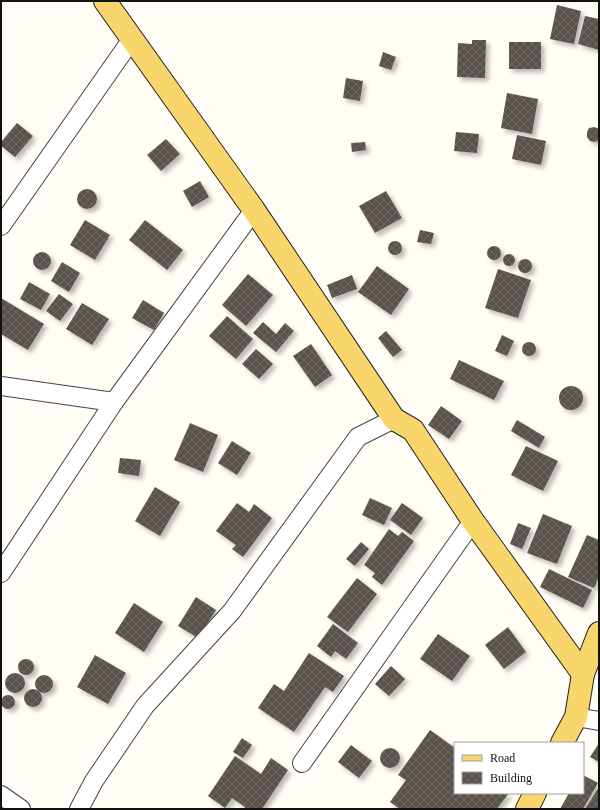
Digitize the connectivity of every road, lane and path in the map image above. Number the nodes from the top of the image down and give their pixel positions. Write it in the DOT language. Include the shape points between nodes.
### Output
graph roads {
  1 [pos="105,1"];
  2 [pos="132,39"];
  3 [pos="254,210"];
  4 [pos="1,226"];
  5 [pos="1,386"];
  6 [pos="114,402"];
  7 [pos="394,419"];
  8 [pos="473,521"];
  9 [pos="1,572"];
  10 [pos="599,633"];
  11 [pos="583,674"];
  12 [pos="576,717"];
  13 [pos="599,721"];
  14 [pos="563,742"];
  15 [pos="302,763"];
  16 [pos="534,794"];
  17 [pos="1,795"];
  18 [pos="21,809"];
  19 [pos="79,809"];
  20 [pos="527,809"];
  1 -- 2 [label="main road"];
  2 -- 3 [label="main road"];
  2 -- 4 [label="street"];
  3 -- 6 [label="street"];
  3 -- 7 [label="main road"];
  5 -- 6 [label="street"];
  6 -- 9 [label="street"];
  7 -- 8 [label="main road" via="413,430"];
  7 -- 19 [label="street" via="358,437 232,611 145,706 94,780"];
  8 -- 11 [label="main road"];
  8 -- 15 [label="street"];
  10 -- 11 [label="main road"];
  11 -- 12 [label="main road"];
  12 -- 13 [label="street"];
  12 -- 14 [label="main road"];
  16 -- 20 [label="main road"];
  17 -- 18 [label="street"];
}
